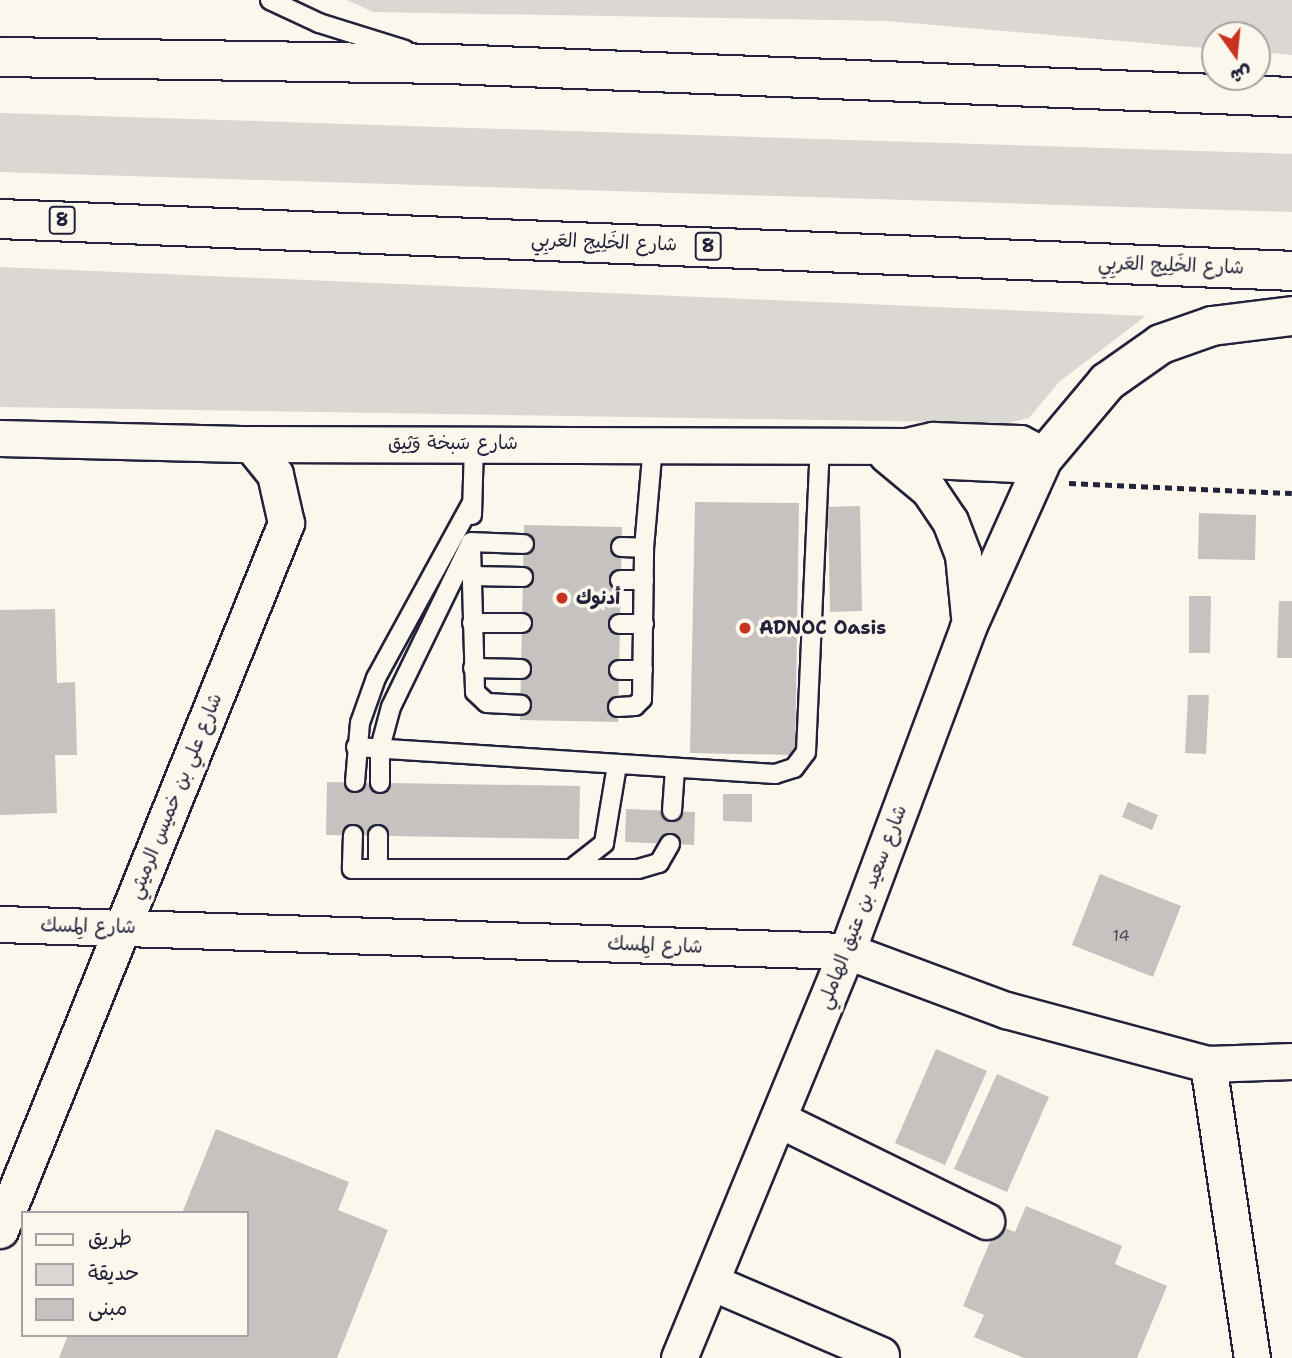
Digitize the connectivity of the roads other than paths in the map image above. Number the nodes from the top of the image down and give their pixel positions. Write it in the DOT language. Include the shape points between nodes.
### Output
graph roads {
  1 [pos="270,0"];
  2 [pos="0,57"];
  3 [pos="448,64"];
  4 [pos="1292,97"];
  5 [pos="0,219"];
  6 [pos="1292,271"];
  7 [pos="1292,316"];
  8 [pos="0,438"];
  9 [pos="474,442"];
  10 [pos="251,444"];
  11 [pos="653,445"];
  12 [pos="820,446"];
  13 [pos="890,446"];
  14 [pos="1039,469"];
  15 [pos="472,503"];
  16 [pos="471,542"];
  17 [pos="524,544"];
  18 [pos="621,547"];
  19 [pos="644,548"];
  20 [pos="472,576"];
  21 [pos="523,577"];
  22 [pos="620,580"];
  23 [pos="644,580"];
  24 [pos="472,623"];
  25 [pos="522,623"];
  26 [pos="619,624"];
  27 [pos="644,624"];
  28 [pos="968,627"];
  29 [pos="473,668"];
  30 [pos="521,669"];
  31 [pos="619,670"];
  32 [pos="643,670"];
  33 [pos="521,705"];
  34 [pos="618,707"];
  35 [pos="356,747"];
  36 [pos="380,748"];
  37 [pos="617,765"];
  38 [pos="675,769"];
  39 [pos="355,782"];
  40 [pos="380,783"];
  41 [pos="672,811"];
  42 [pos="353,835"];
  43 [pos="378,835"];
  44 [pos="670,845"];
  45 [pos="571,867"];
  46 [pos="378,869"];
  47 [pos="0,924"];
  48 [pos="122,926"];
  49 [pos="847,951"];
  50 [pos="1292,1061"];
  51 [pos="1208,1063"];
  52 [pos="778,1119"];
  53 [pos="986,1221"];
  54 [pos="0,1230"];
  55 [pos="711,1282"];
  56 [pos="881,1355"];
  57 [pos="679,1358"];
  58 [pos="1252,1358"];
  1 -- 3 [label="lane" via="319,23"];
  2 -- 3 [label="highway"];
  3 -- 4 [label="highway"];
  5 -- 6 [label="highway, شارع الخَلِيج العَربِي / 8"];
  7 -- 14 [label="highway" via="1212,326 1161,344 1107,382"];
  8 -- 10 [label="street, شارع سَبخة وَثِيق"];
  9 -- 10 [label="street, شارع سَبخة وَثِيق"];
  9 -- 11 [label="street, شارع سَبخة وَثِيق"];
  9 -- 15 [label="lane"];
  10 -- 48 [label="street, شارع علي بن خميس الرميثي" via="275,474 286,523"];
  11 -- 12 [label="street, شارع سَبخة وَثِيق"];
  11 -- 19 [label="lane"];
  12 -- 13 [label="street, شارع سَبخة وَثِيق"];
  12 -- 38 [label="lane" via="802,761 775,774"];
  13 -- 14 [label="street, شارع سَبخة وَثِيق" via="929,460"];
  13 -- 28 [label="street" via="950,521 968,578"];
  14 -- 28 [label="street, شارع سعيد بن عتيق الهاملي"];
  15 -- 16 [label="lane"];
  15 -- 35 [label="lane" via="376,678"];
  16 -- 17 [label="lane"];
  16 -- 20 [label="lane"];
  16 -- 36 [label="lane" via="391,707"];
  18 -- 19 [label="lane"];
  19 -- 23 [label="lane"];
  20 -- 21 [label="lane"];
  20 -- 24 [label="lane"];
  22 -- 23 [label="lane"];
  23 -- 27 [label="lane"];
  24 -- 25 [label="lane"];
  24 -- 29 [label="lane"];
  26 -- 27 [label="lane"];
  27 -- 32 [label="lane"];
  28 -- 49 [label="street, شارع سعيد بن عتيق الهاملي"];
  29 -- 30 [label="lane"];
  29 -- 33 [label="lane" via="480,698"];
  31 -- 32 [label="lane"];
  32 -- 34 [label="lane" via="642,699 635,706"];
  35 -- 36 [label="lane"];
  35 -- 39 [label="lane"];
  36 -- 37 [label="lane"];
  36 -- 40 [label="lane"];
  37 -- 38 [label="lane"];
  37 -- 45 [label="lane" via="604,843 595,855"];
  38 -- 41 [label="lane"];
  42 -- 46 [label="lane" via="352,869"];
  43 -- 46 [label="lane"];
  44 -- 45 [label="lane" via="667,854 649,868"];
  45 -- 46 [label="lane"];
  47 -- 48 [label="street, شارع المِسك"];
  48 -- 49 [label="street, شارع المِسك"];
  48 -- 54 [label="street, شارع علي بن خميس الرميثي"];
  49 -- 51 [label="street, شارع المِسك" via="1006,1010"];
  49 -- 52 [label="street, شارع سعيد بن عتيق الهاملي"];
  50 -- 51 [label="street, شارع المِسك"];
  51 -- 58 [label="street"];
  52 -- 53 [label="street"];
  52 -- 55 [label="street, شارع سعيد بن عتيق الهاملي"];
  55 -- 56 [label="street"];
  55 -- 57 [label="street, شارع سعيد بن عتيق الهاملي"];
}
